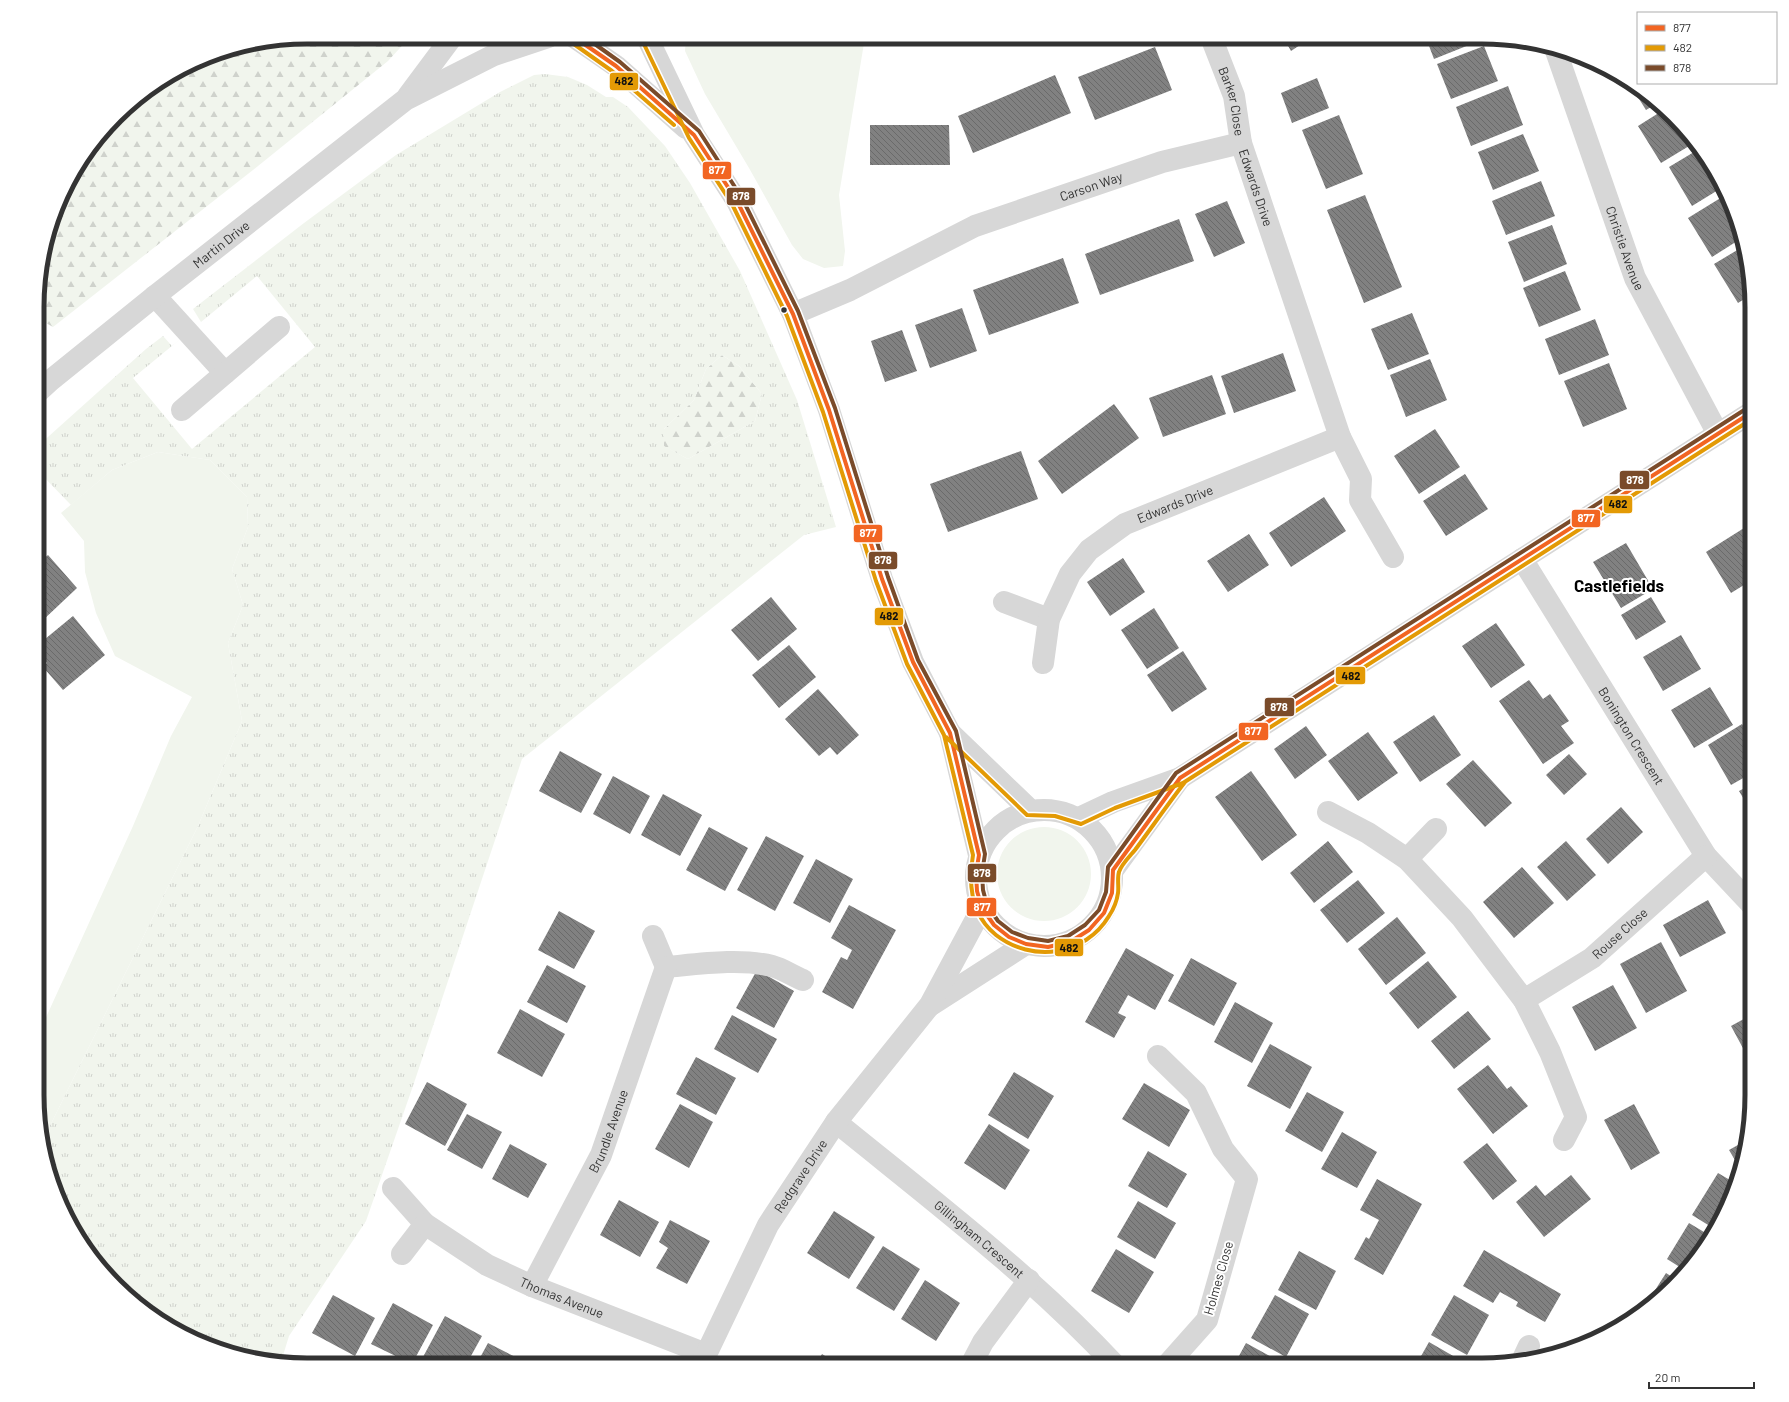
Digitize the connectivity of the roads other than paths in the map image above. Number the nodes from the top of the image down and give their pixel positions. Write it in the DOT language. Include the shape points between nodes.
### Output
graph roads {
  1 [pos="447,44"];
  2 [pos="527,44"];
  3 [pos="584,44"];
  4 [pos="650,44"];
  5 [pos="1214,44"];
  6 [pos="1557,55"];
  7 [pos="405,100"];
  8 [pos="694,135"];
  9 [pos="1241,143"];
  10 [pos="155,296"];
  11 [pos="793,314"];
  12 [pos="279,327"];
  13 [pos="225,373"];
  14 [pos="44,378"];
  15 [pos="182,410"];
  16 [pos="1745,417"];
  17 [pos="1718,434"];
  18 [pos="1340,437"];
  19 [pos="1393,557"];
  20 [pos="1522,559"];
  21 [pos="1004,602"];
  22 [pos="1049,619"];
  23 [pos="1044,664"];
  24 [pos="950,733"];
  25 [pos="1180,778"];
  26 [pos="1030,810"];
  27 [pos="1328,812"];
  28 [pos="1079,818"];
  29 [pos="1436,829"];
  30 [pos="979,856"];
  31 [pos="1706,856"];
  32 [pos="1407,859"];
  33 [pos="1113,870"];
  34 [pos="1745,898"];
  35 [pos="982,908"];
  36 [pos="653,936"];
  37 [pos="1026,944"];
  38 [pos="666,967"];
  39 [pos="803,980"];
  40 [pos="1524,1000"];
  41 [pos="930,1005"];
  42 [pos="1158,1056"];
  43 [pos="836,1122"];
  44 [pos="1564,1140"];
  45 [pos="393,1188"];
  46 [pos="425,1224"];
  47 [pos="402,1254"];
  48 [pos="1029,1280"];
  49 [pos="532,1286"];
  50 [pos="702,1358"];
  51 [pos="704,1358"];
  52 [pos="974,1358"];
  53 [pos="1109,1358"];
  54 [pos="1173,1358"];
  1 -- 7 [label="street, Martin Drive"];
  2 -- 7 [label="street, Martin Drive" via="494,55"];
  3 -- 8 [label="street" via="616,66"];
  4 -- 8 [label="street"];
  5 -- 9 [label="street, Barker Close" via="1234,96"];
  6 -- 17 [label="street, Christie Avenue" via="1635,278"];
  7 -- 10 [label="street, Martin Drive"];
  8 -- 11 [label="street" via="737,201"];
  9 -- 11 [label="street, Carson Way" via="1162,162 975,226 850,290"];
  9 -- 18 [label="street, Edwards Drive"];
  10 -- 13 [label="street"];
  10 -- 14 [label="street, Martin Drive"];
  11 -- 24 [label="street" via="829,410 882,579 910,655"];
  12 -- 13 [label="street"];
  13 -- 15 [label="street"];
  16 -- 17 [label="street"];
  17 -- 20 [label="street"];
  18 -- 19 [label="street, Edwards Drive" via="1361,479 1360,500"];
  18 -- 22 [label="street, Edwards Drive" via="1125,524 1090,550 1070,574"];
  20 -- 25 [label="street"];
  20 -- 31 [label="street, Bonington Crescent"];
  21 -- 22 [label="street"];
  22 -- 23 [label="street, Edwards Drive"];
  24 -- 26 [label="street"];
  24 -- 30 [label="street"];
  25 -- 28 [label="street" via="1113,802"];
  25 -- 33 [label="street"];
  26 -- 28 [label="street" via="1056,810"];
  26 -- 30 [label="street" via="1008,819 991,834"];
  27 -- 32 [label="street" via="1368,833"];
  28 -- 33 [label="street" via="1096,832 1108,850"];
  29 -- 32 [label="street"];
  30 -- 35 [label="street" via="976,880"];
  31 -- 34 [label="street, Bonington Crescent"];
  31 -- 40 [label="street, Rouse Close" via="1592,958"];
  32 -- 40 [label="street" via="1462,918"];
  33 -- 37 [label="street" via="1112,893 1104,913 1089,930 1070,942 1048,946"];
  35 -- 37 [label="street" via="1008,937"];
  35 -- 41 [label="street, Redgrave Drive"];
  36 -- 38 [label="street"];
  37 -- 41 [label="street, Redgrave Drive"];
  38 -- 39 [label="street" via="737,963 773,966"];
  38 -- 49 [label="street, Brundle Avenue" via="601,1155"];
  40 -- 44 [label="street" via="1550,1052 1576,1117"];
  41 -- 43 [label="street, Redgrave Drive"];
  42 -- 54 [label="street, Holmes Close" via="1196,1093 1223,1149 1247,1179 1206,1320"];
  43 -- 48 [label="street, Gillingham Crescent"];
  43 -- 51 [label="street, Redgrave Drive" via="768,1225"];
  45 -- 46 [label="street, Thomas Avenue"];
  46 -- 47 [label="street"];
  46 -- 49 [label="street, Thomas Avenue" via="488,1265"];
  48 -- 52 [label="street"];
  48 -- 53 [label="street, Gillingham Crescent" via="1079,1326"];
  49 -- 50 [label="street, Thomas Avenue"];
}
